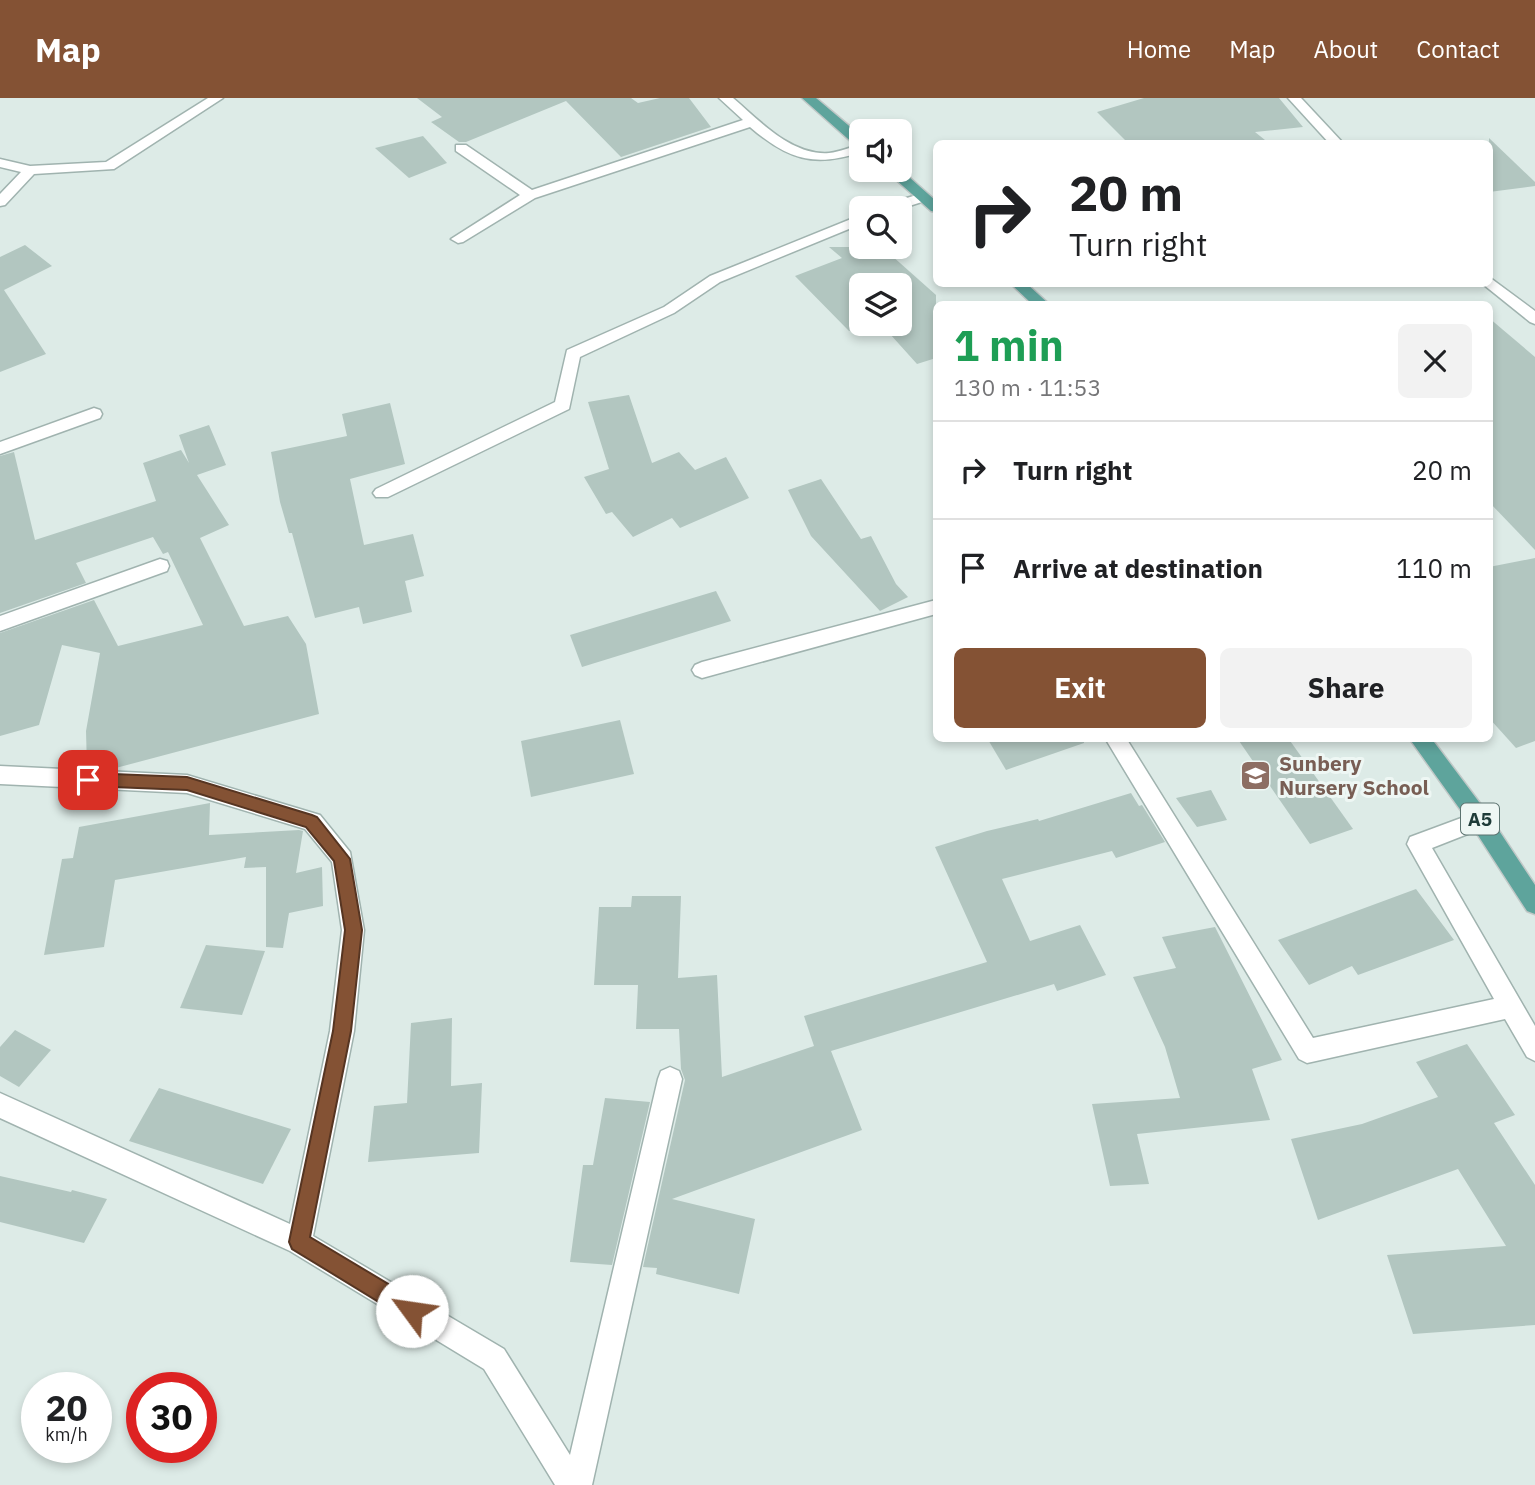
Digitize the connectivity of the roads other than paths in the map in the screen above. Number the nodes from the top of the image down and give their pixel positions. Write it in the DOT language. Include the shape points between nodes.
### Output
graph roads {
  1 [pos="217,98"];
  2 [pos="725,98"];
  3 [pos="808,98"];
  4 [pos="1294,98"];
  5 [pos="754,121"];
  6 [pos="849,135"];
  7 [pos="1334,140"];
  8 [pos="461,148"];
  9 [pos="849,150"];
  10 [pos="0,163"];
  11 [pos="30,170"];
  12 [pos="906,182"];
  13 [pos="530,195"];
  14 [pos="923,197"];
  15 [pos="912,201"];
  16 [pos="0,202"];
  17 [pos="933,205"];
  18 [pos="849,224"];
  19 [pos="458,239"];
  20 [pos="1493,285"];
  21 [pos="1021,287"];
  22 [pos="1038,301"];
  23 [pos="1535,319"];
  24 [pos="94,414"];
  25 [pos="0,448"];
  26 [pos="382,493"];
  27 [pos="160,566"];
  28 [pos="933,608"];
  29 [pos="0,624"];
  30 [pos="702,670"];
  31 [pos="1117,742"];
  32 [pos="1422,742"];
  33 [pos="0,775"];
  34 [pos="1480,820"];
  35 [pos="1535,904"];
  36 [pos="1511,1007"];
  37 [pos="1535,1049"];
  38 [pos="670,1079"];
  39 [pos="0,1105"];
  40 [pos="299,1242"];
  41 [pos="575,1485"];
  1 -- 11 [label="street" via="109,166"];
  2 -- 5 [label="street"];
  3 -- 6 [label="main road"];
  4 -- 7 [label="street"];
  5 -- 9 [label="street" via="789,149 815,158"];
  5 -- 13 [label="street"];
  8 -- 13 [label="street"];
  10 -- 11 [label="street"];
  11 -- 16 [label="street"];
  12 -- 14 [label="main road"];
  13 -- 19 [label="street"];
  14 -- 15 [label="street"];
  14 -- 17 [label="main road"];
  18 -- 26 [label="street" via="715,279 668,310 573,354 563,405"];
  20 -- 23 [label="street"];
  21 -- 22 [label="main road"];
  24 -- 25 [label="street"];
  27 -- 29 [label="street"];
  28 -- 30 [label="street"];
  31 -- 36 [label="street" via="1307,1051"];
  32 -- 34 [label="main road, A5"];
  33 -- 40 [label="street" via="187,783 312,822 342,859 353,930 348,981"];
  34 -- 35 [label="main road, A5"];
  34 -- 36 [label="street" via="1418,844"];
  36 -- 37 [label="street"];
  38 -- 41 [label="street"];
  39 -- 40 [label="street"];
  40 -- 41 [label="street" via="494,1359"];
}
